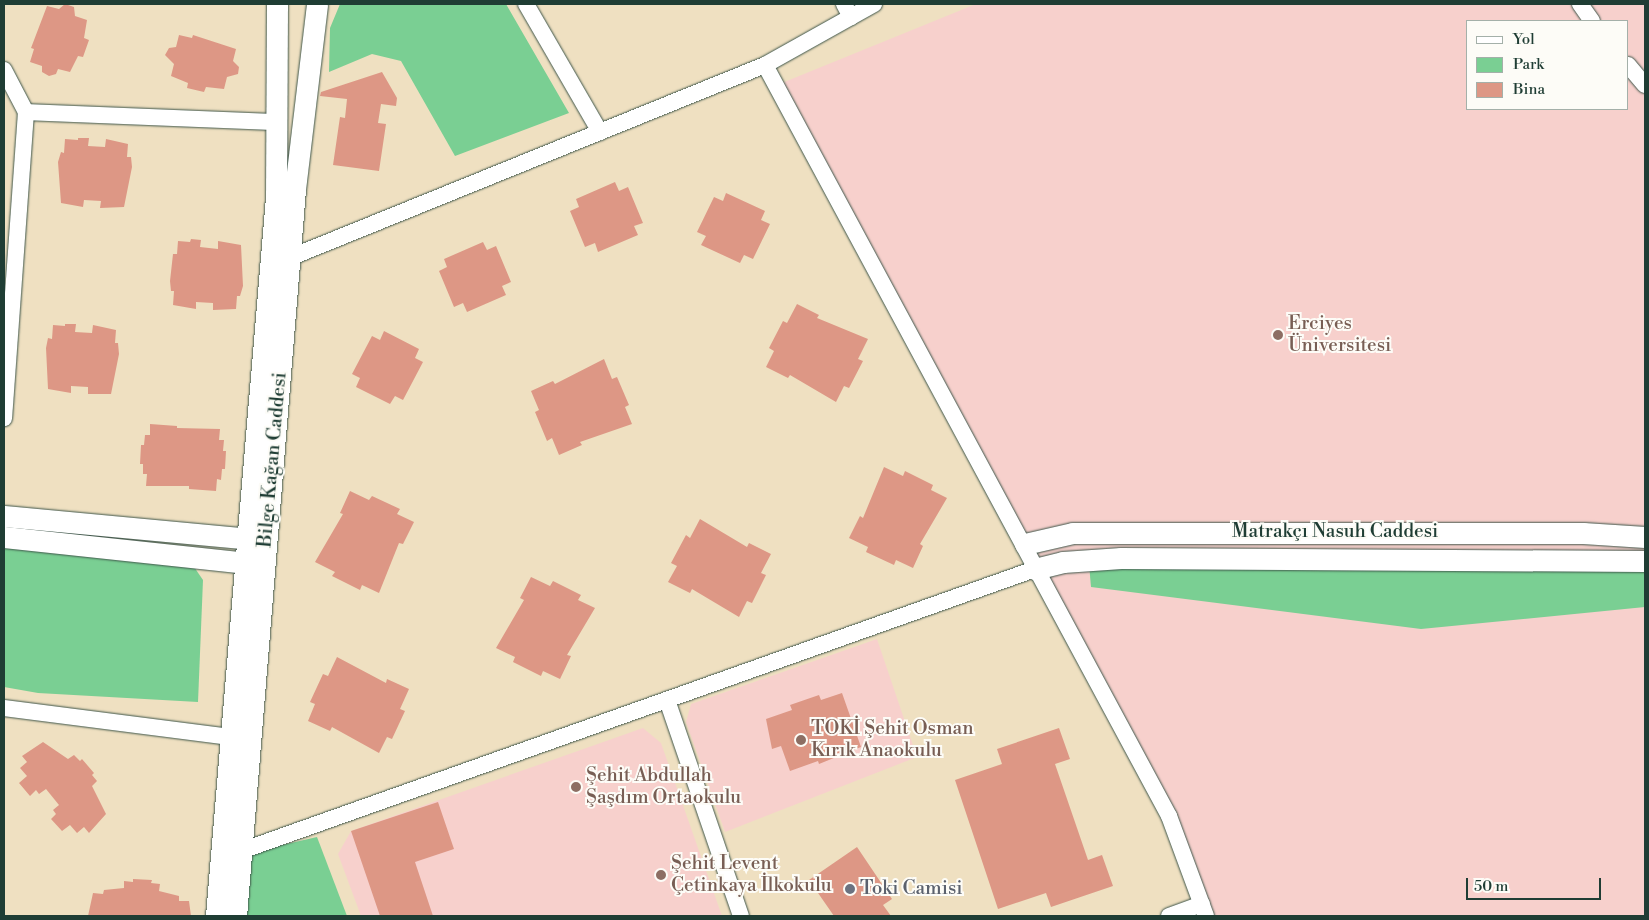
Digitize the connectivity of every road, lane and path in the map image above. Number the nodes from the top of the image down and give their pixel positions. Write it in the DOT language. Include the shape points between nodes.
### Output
graph roads {
  1 [pos="277,4"];
  2 [pos="317,4"];
  3 [pos="526,4"];
  4 [pos="874,4"];
  5 [pos="1580,4"];
  6 [pos="848,10"];
  7 [pos="1591,20"];
  8 [pos="765,65"];
  9 [pos="1629,66"];
  10 [pos="4,70"];
  11 [pos="1645,85"];
  12 [pos="26,112"];
  13 [pos="278,122"];
  14 [pos="600,132"];
  15 [pos="289,258"];
  16 [pos="4,418"];
  17 [pos="4,516"];
  18 [pos="4,537"];
  19 [pos="1645,537"];
  20 [pos="256,540"];
  21 [pos="1025,544"];
  22 [pos="1645,561"];
  23 [pos="254,564"];
  24 [pos="1035,569"];
  25 [pos="667,700"];
  26 [pos="4,708"];
  27 [pos="230,737"];
  28 [pos="241,851"];
  29 [pos="1204,910"];
  30 [pos="216,916"];
  31 [pos="236,916"];
  32 [pos="741,916"];
  33 [pos="1169,916"];
  1 -- 13 [label="street, Bilge Kağan Caddesi"];
  2 -- 15 [label="street, Bilge Kağan Caddesi"];
  3 -- 14 [label="street"];
  4 -- 6 [label="street"];
  5 -- 7 [label="street"];
  6 -- 8 [label="street"];
  8 -- 14 [label="street"];
  8 -- 21 [label="street"];
  9 -- 11 [label="street"];
  10 -- 12 [label="street"];
  12 -- 13 [label="street"];
  12 -- 16 [label="street"];
  13 -- 20 [label="street, Bilge Kağan Caddesi"];
  14 -- 15 [label="street"];
  15 -- 20 [label="street, Bilge Kağan Caddesi"];
  17 -- 20 [label="street"];
  18 -- 23 [label="street"];
  19 -- 21 [label="street, Matrakçı Nasuh Caddesi" via="1583,533 1073,533"];
  20 -- 23 [label="street, Bilge Kağan Caddesi"];
  21 -- 24 [label="street"];
  22 -- 24 [label="street, Matrakçı Nasuh Caddesi" via="1121,558 1063,562"];
  23 -- 27 [label="street, Bilge Kağan Caddesi"];
  23 -- 28 [label="street, Bilge Kağan Caddesi"];
  24 -- 25 [label="street"];
  24 -- 29 [label="street" via="1169,816"];
  25 -- 28 [label="street"];
  25 -- 32 [label="street"];
  26 -- 27 [label="street"];
  27 -- 30 [label="street, Bilge Kağan Caddesi"];
  28 -- 31 [label="street, Bilge Kağan Caddesi"];
  29 -- 33 [label="street"];
}
